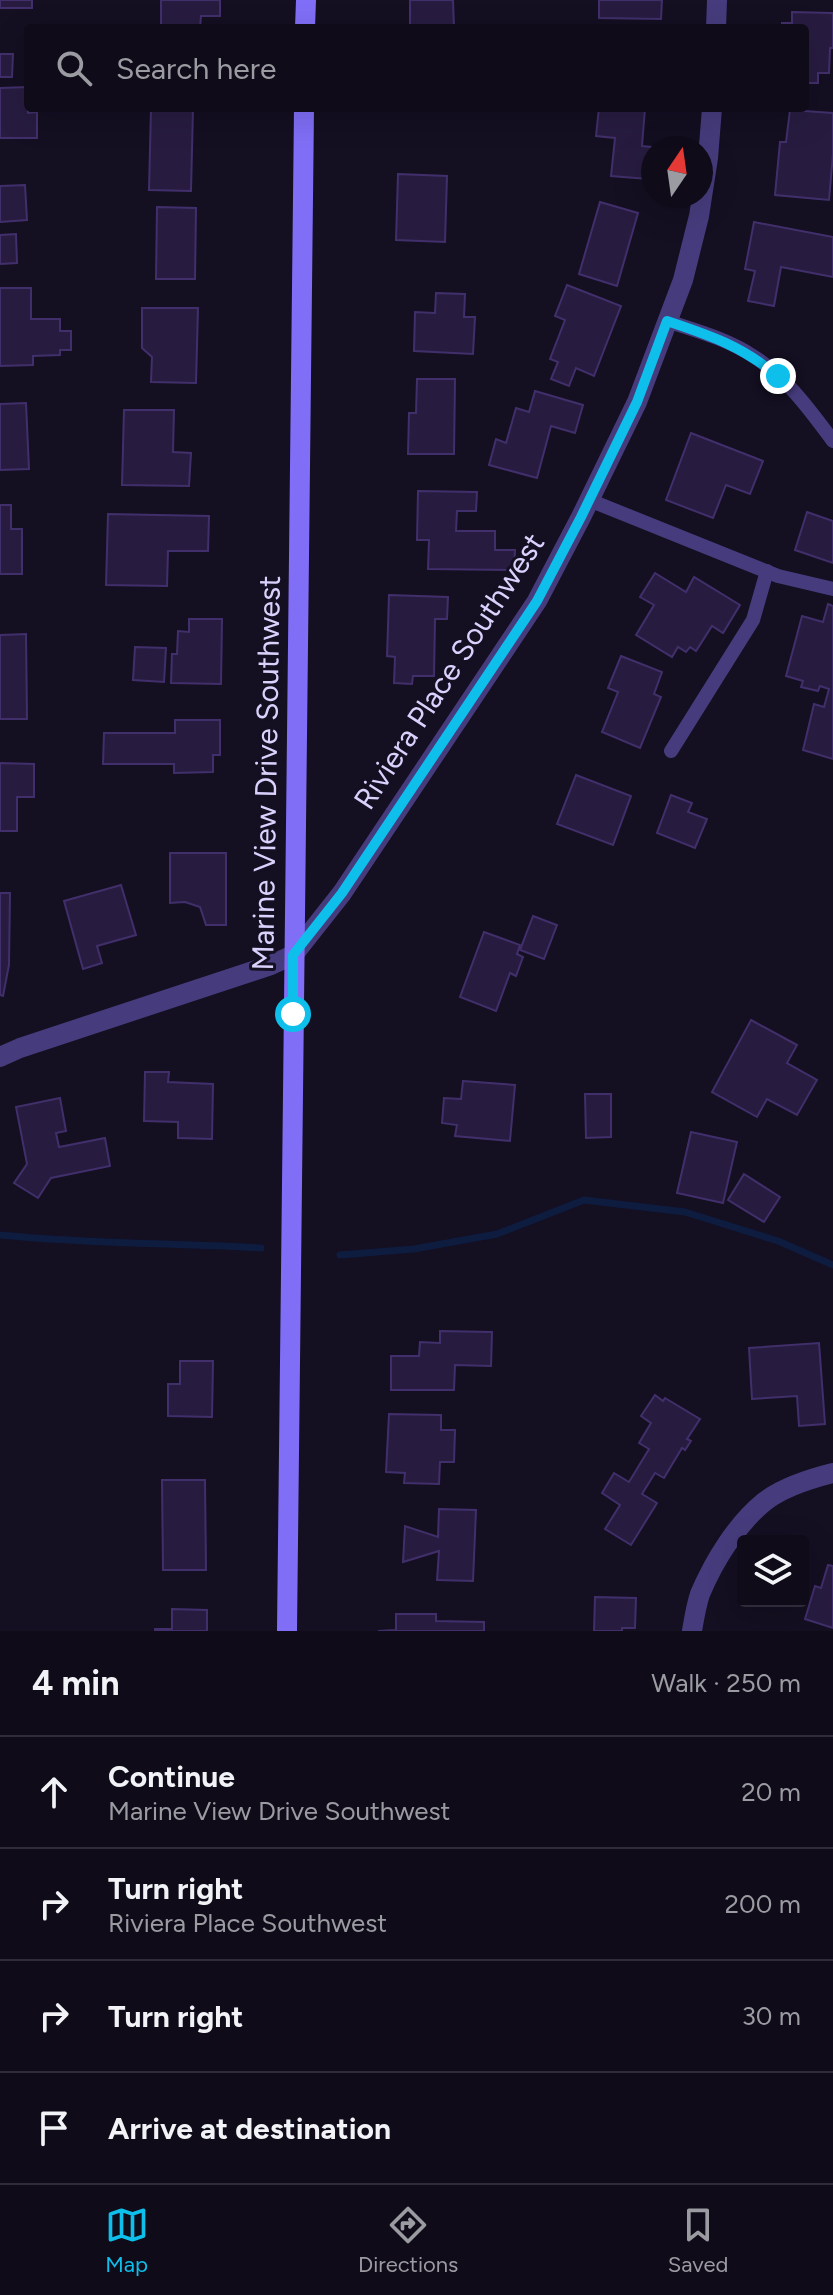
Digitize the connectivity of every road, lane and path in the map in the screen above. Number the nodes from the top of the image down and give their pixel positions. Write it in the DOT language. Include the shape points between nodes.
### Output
graph roads {
  1 [pos="306,0"];
  2 [pos="717,0"];
  3 [pos="305,24"];
  4 [pos="716,24"];
  5 [pos="304,112"];
  6 [pos="712,112"];
  7 [pos="667,321"];
  8 [pos="833,441"];
  9 [pos="589,500"];
  10 [pos="767,571"];
  11 [pos="833,589"];
  12 [pos="671,751"];
  13 [pos="293,955"];
  14 [pos="0,1057"];
  15 [pos="833,1473"];
  16 [pos="287,1631"];
  17 [pos="692,1631"];
  1 -- 3 [label="street"];
  2 -- 4 [label="street"];
  5 -- 13 [label="street, Marine View Drive Southwest"];
  6 -- 7 [label="street, Riviera Place Southwest" via="699,216"];
  7 -- 8 [label="lane" via="754,356 806,404"];
  7 -- 9 [label="street, Riviera Place Southwest" via="637,402"];
  9 -- 10 [label="lane"];
  9 -- 13 [label="street, Riviera Place Southwest" via="537,601 342,893"];
  10 -- 11 [label="lane"];
  10 -- 12 [label="lane" via="753,620"];
  13 -- 14 [label="street, Riviera Place Southwest"];
  13 -- 16 [label="street, Marine View Drive Southwest"];
  15 -- 17 [label="street" via="784,1490 743,1523 699,1597"];
}
